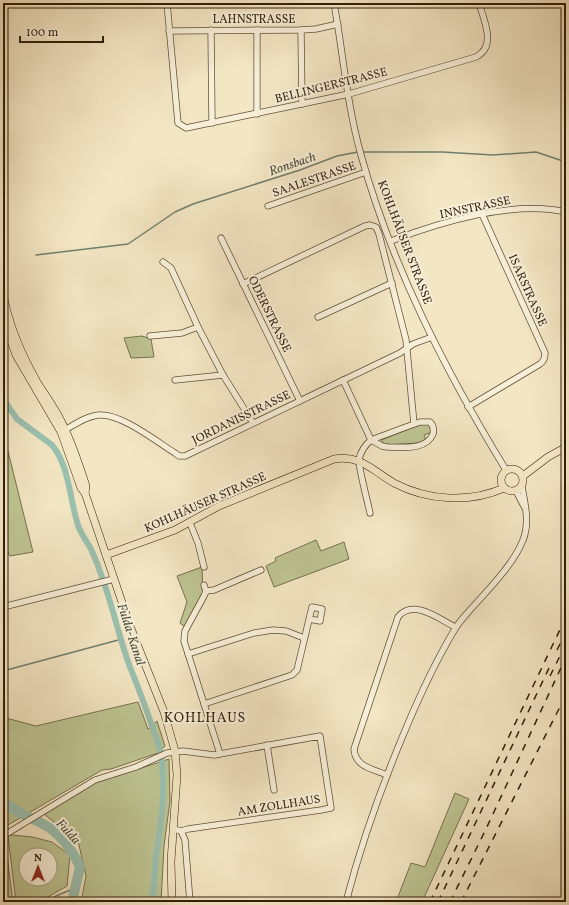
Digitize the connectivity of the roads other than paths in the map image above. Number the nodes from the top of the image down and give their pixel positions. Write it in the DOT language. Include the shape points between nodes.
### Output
graph roads {
  1 [pos="167,3"];
  2 [pos="334,3"];
  3 [pos="479,3"];
  4 [pos="338,24"];
  5 [pos="212,30"];
  6 [pos="257,30"];
  7 [pos="301,30"];
  8 [pos="169,31"];
  9 [pos="349,94"];
  10 [pos="302,104"];
  11 [pos="257,114"];
  12 [pos="212,123"];
  13 [pos="366,172"];
  14 [pos="268,206"];
  15 [pos="566,212"];
  16 [pos="482,214"];
  17 [pos="221,238"];
  18 [pos="391,241"];
  19 [pos="163,262"];
  20 [pos="392,282"];
  21 [pos="243,284"];
  22 [pos="3,294"];
  23 [pos="3,317"];
  24 [pos="318,317"];
  25 [pos="198,327"];
  26 [pos="150,336"];
  27 [pos="432,337"];
  28 [pos="406,349"];
  29 [pos="223,375"];
  30 [pos="175,380"];
  31 [pos="343,380"];
  32 [pos="300,401"];
  33 [pos="468,406"];
  34 [pos="253,423"];
  35 [pos="414,424"];
  36 [pos="63,431"];
  37 [pos="371,440"];
  38 [pos="566,447"];
  39 [pos="359,461"];
  40 [pos="506,470"];
  41 [pos="523,476"];
  42 [pos="504,488"];
  43 [pos="519,489"];
  44 [pos="370,513"];
  45 [pos="190,523"];
  46 [pos="106,555"];
  47 [pos="204,566"];
  48 [pos="261,570"];
  49 [pos="110,580"];
  50 [pos="3,607"];
  51 [pos="309,618"];
  52 [pos="455,628"];
  53 [pos="304,638"];
  54 [pos="188,654"];
  55 [pos="204,704"];
  56 [pos="267,745"];
  57 [pos="175,751"];
  58 [pos="220,754"];
  59 [pos="387,775"];
  60 [pos="274,790"];
  61 [pos="177,830"];
  62 [pos="3,836"];
  63 [pos="172,902"];
  64 [pos="190,902"];
  65 [pos="346,902"];
  1 -- 8 [label="street"];
  2 -- 4 [label="street, KOHLHÄUSER STRASSE"];
  3 -- 9 [label="street, BELLINGERSTRASSE" via="488,36 486,48 482,53 476,57"];
  4 -- 7 [label="street, LAHNSTRASSE"];
  4 -- 9 [label="street, KOHLHÄUSER STRASSE"];
  5 -- 6 [label="street, LAHNSTRASSE"];
  5 -- 8 [label="street, LAHNSTRASSE"];
  5 -- 12 [label="street"];
  6 -- 7 [label="street, LAHNSTRASSE"];
  6 -- 11 [label="street"];
  7 -- 10 [label="street"];
  8 -- 12 [label="street, BELLINGERSTRASSE" via="178,123 186,128"];
  9 -- 10 [label="street, BELLINGERSTRASSE"];
  9 -- 13 [label="street, KOHLHÄUSER STRASSE"];
  10 -- 11 [label="street, BELLINGERSTRASSE"];
  11 -- 12 [label="street, BELLINGERSTRASSE"];
  13 -- 14 [label="street, SAALESTRASSE"];
  13 -- 18 [label="street, KOHLHÄUSER STRASSE"];
  15 -- 16 [label="street, INNSTRASSE" via="526,208"];
  16 -- 18 [label="street, INNSTRASSE"];
  16 -- 33 [label="street, ISARSTRASSE" via="545,356 540,364"];
  17 -- 21 [label="street, ODERSTRASSE"];
  18 -- 27 [label="street, KOHLHÄUSER STRASSE"];
  19 -- 25 [label="street" via="171,268"];
  20 -- 21 [label="street" via="379,234 376,227 369,225"];
  20 -- 24 [label="street"];
  20 -- 28 [label="street"];
  21 -- 32 [label="street, ODERSTRASSE"];
  22 -- 36 [label="main road" via="11,325 25,360"];
  23 -- 36 [label="main road" via="16,355"];
  25 -- 26 [label="street" via="182,333"];
  25 -- 29 [label="street"];
  27 -- 28 [label="street, JORDANISSTRASSE"];
  27 -- 33 [label="street, KOHLHÄUSER STRASSE"];
  28 -- 31 [label="street, JORDANISSTRASSE"];
  28 -- 35 [label="street"];
  29 -- 30 [label="street"];
  29 -- 34 [label="street"];
  31 -- 32 [label="street, JORDANISSTRASSE"];
  31 -- 37 [label="street"];
  32 -- 34 [label="street, JORDANISSTRASSE"];
  33 -- 40 [label="street, KOHLHÄUSER STRASSE"];
  34 -- 36 [label="street, JORDANISSTRASSE" via="185,456 179,456 120,419 107,415 98,414 84,419"];
  35 -- 37 [label="street"];
  35 -- 37 [label="street" via="428,421 433,426 434,431 430,438 419,446 387,447"];
  36 -- 46 [label="main road"];
  37 -- 39 [label="street" via="362,451"];
  38 -- 41 [label="main road"];
  39 -- 42 [label="main road, KOHLHÄUSER STRASSE" via="401,486 448,498 485,496"];
  39 -- 44 [label="street"];
  39 -- 45 [label="main road, KOHLHÄUSER STRASSE" via="341,458 322,462 219,506"];
  40 -- 41 [label="main road" via="516,469"];
  40 -- 42 [label="main road" via="501,480"];
  41 -- 43 [label="main road" via="524,481"];
  42 -- 43 [label="main road" via="509,491"];
  43 -- 52 [label="street" via="526,510 526,532 517,552"];
  45 -- 46 [label="main road, KOHLHÄUSER STRASSE"];
  45 -- 47 [label="street"];
  46 -- 49 [label="main road"];
  48 -- 54 [label="street" via="214,590 205,588 202,600 184,635"];
  49 -- 50 [label="street"];
  49 -- 57 [label="main road" via="164,712"];
  51 -- 53 [label="street"];
  52 -- 59 [label="street" via="433,668"];
  52 -- 59 [label="street" via="420,610 402,612 398,617 354,749 360,763"];
  53 -- 54 [label="street" via="273,630 254,633"];
  53 -- 55 [label="street" via="297,670 292,675"];
  54 -- 55 [label="street"];
  55 -- 58 [label="street"];
  56 -- 58 [label="street, AM ZOLLHAUS"];
  56 -- 60 [label="street"];
  56 -- 61 [label="street, AM ZOLLHAUS" via="320,736 330,808"];
  57 -- 58 [label="street, AM ZOLLHAUS"];
  57 -- 61 [label="main road"];
  57 -- 62 [label="street, AM ZOLLHAUS" via="94,780"];
  59 -- 65 [label="street"];
  61 -- 63 [label="main road" via="171,861"];
  61 -- 64 [label="street" via="185,840"];
}
